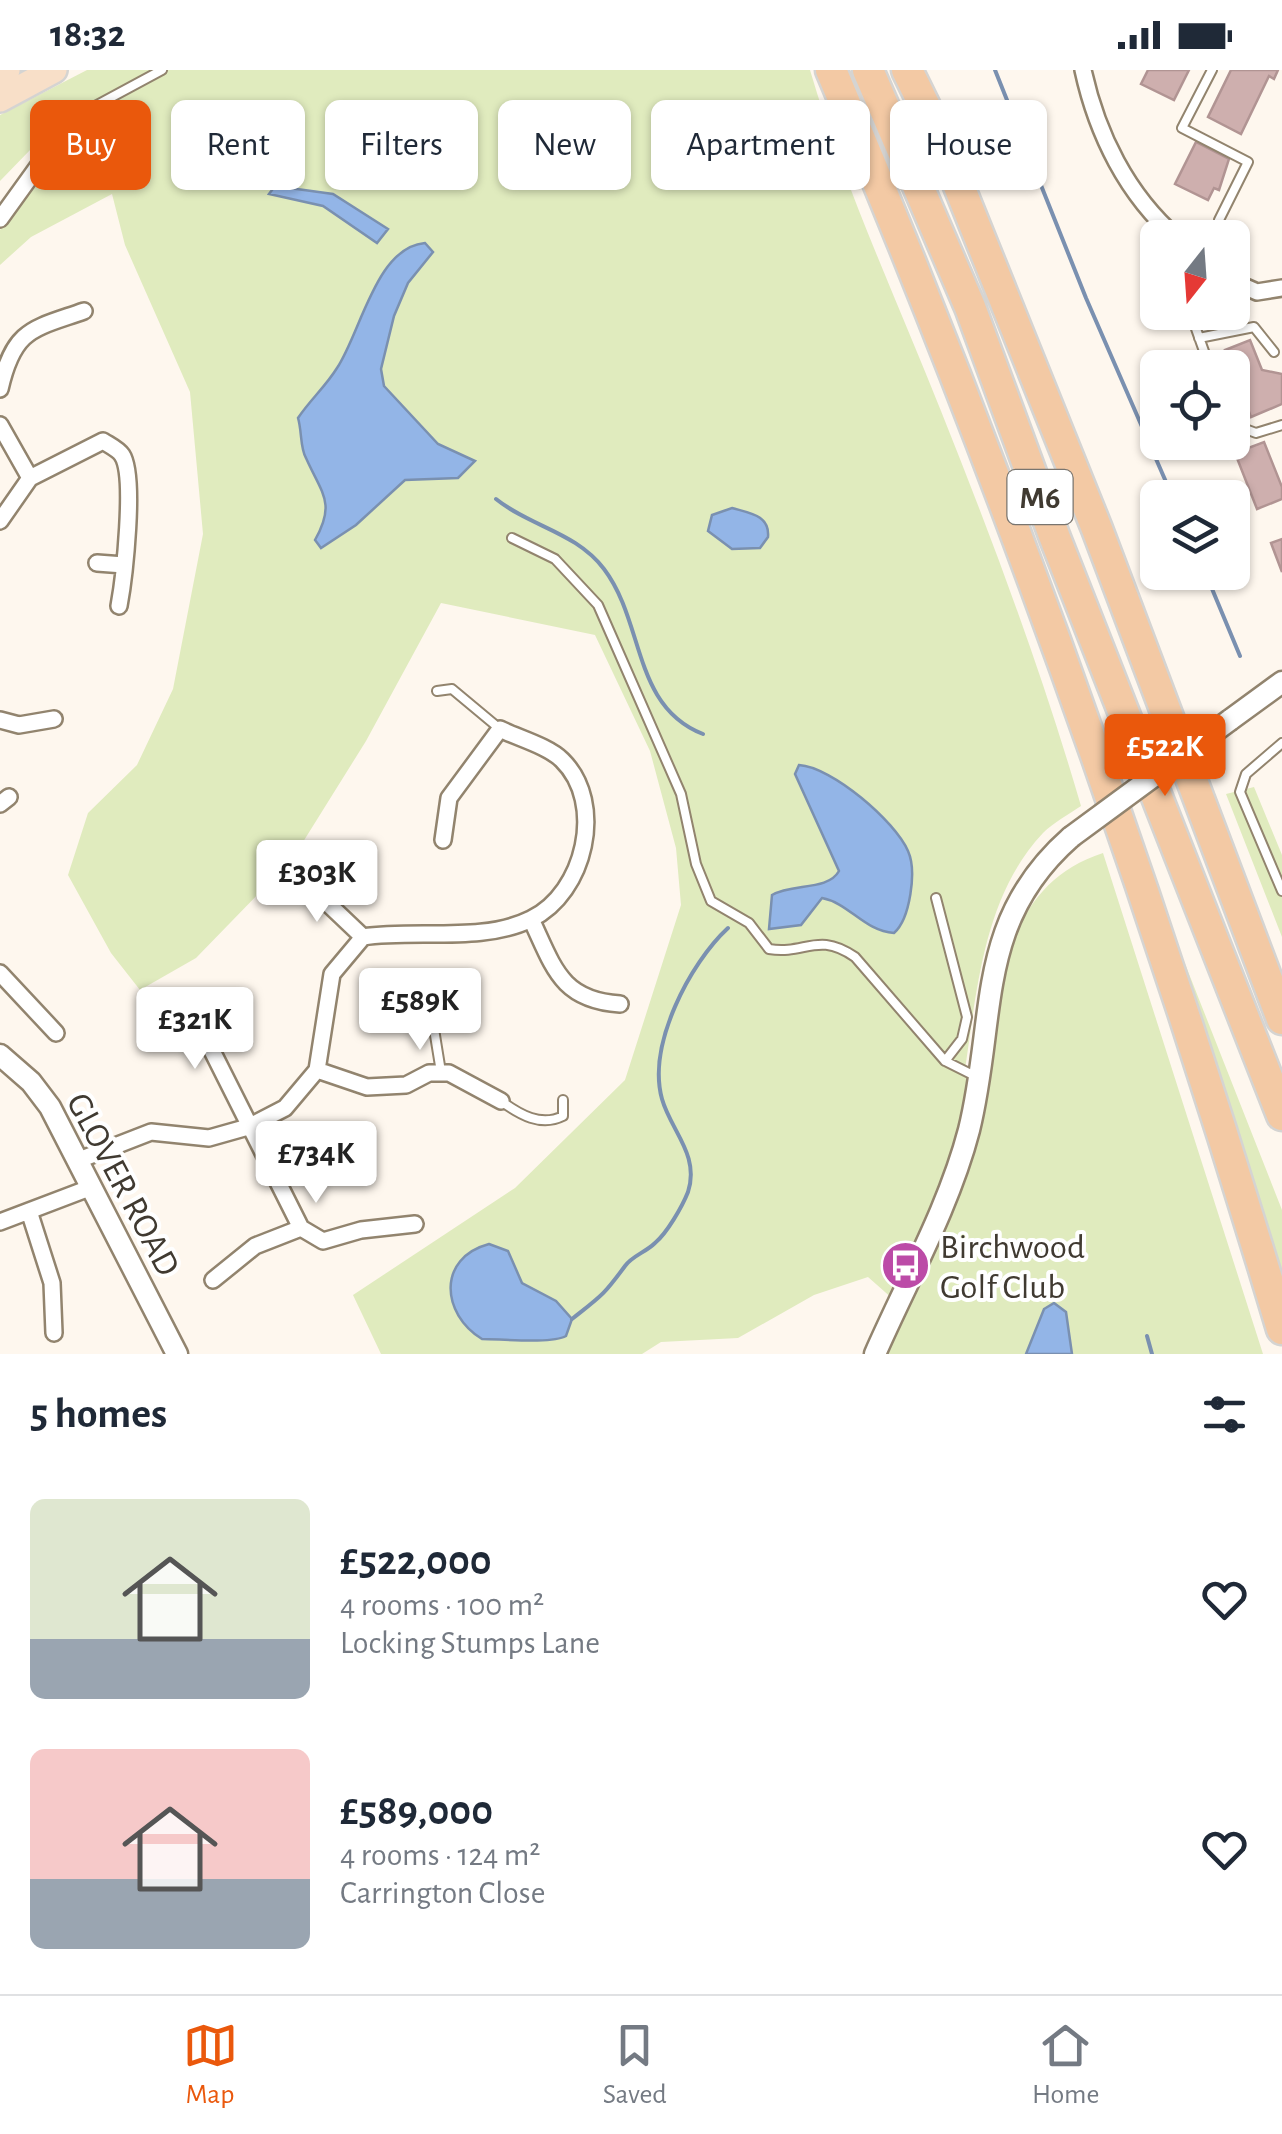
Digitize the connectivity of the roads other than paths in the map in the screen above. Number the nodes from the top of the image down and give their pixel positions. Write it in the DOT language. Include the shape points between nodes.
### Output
graph roads {
  1 [pos="7,70"];
  2 [pos="53,70"];
  3 [pos="162,70"];
  4 [pos="832,70"];
  5 [pos="868,70"];
  6 [pos="907,70"];
  7 [pos="1083,70"];
  8 [pos="1212,70"];
  9 [pos="0,74"];
  10 [pos="0,99"];
  11 [pos="106,100"];
  12 [pos="30,177"];
  13 [pos="0,219"];
  14 [pos="1158,220"];
  15 [pos="1219,220"];
  16 [pos="1282,288"];
  17 [pos="1250,289"];
  18 [pos="84,311"];
  19 [pos="1196,330"];
  20 [pos="1199,338"];
  21 [pos="1203,350"];
  22 [pos="1274,352"];
  23 [pos="0,389"];
  24 [pos="109,422"];
  25 [pos="0,424"];
  26 [pos="1282,426"];
  27 [pos="1250,431"];
  28 [pos="103,441"];
  29 [pos="30,478"];
  30 [pos="0,521"];
  31 [pos="512,538"];
  32 [pos="97,563"];
  33 [pos="124,565"];
  34 [pos="119,606"];
  35 [pos="1282,682"];
  36 [pos="437,691"];
  37 [pos="58,718"];
  38 [pos="0,720"];
  39 [pos="500,729"];
  40 [pos="1282,743"];
  41 [pos="443,840"];
  42 [pos="303,880"];
  43 [pos="1282,892"];
  44 [pos="936,898"];
  45 [pos="531,919"];
  46 [pos="1243,924"];
  47 [pos="1205,926"];
  48 [pos="363,938"];
  49 [pos="0,972"];
  50 [pos="185,997"];
  51 [pos="620,1004"];
  52 [pos="1282,1009"];
  53 [pos="1282,1019"];
  54 [pos="434,1029"];
  55 [pos="56,1033"];
  56 [pos="0,1055"];
  57 [pos="945,1060"];
  58 [pos="318,1070"];
  59 [pos="441,1072"];
  60 [pos="979,1078"];
  61 [pos="563,1100"];
  62 [pos="501,1102"];
  63 [pos="1282,1115"];
  64 [pos="248,1127"];
  65 [pos="1282,1138"];
  66 [pos="79,1160"];
  67 [pos="92,1187"];
  68 [pos="28,1211"];
  69 [pos="0,1222"];
  70 [pos="415,1224"];
  71 [pos="302,1228"];
  72 [pos="213,1280"];
  73 [pos="1282,1329"];
  74 [pos="54,1333"];
  75 [pos="177,1354"];
  76 [pos="875,1354"];
  1 -- 9 [label="main road"];
  2 -- 10 [label="main road"];
  3 -- 11 [label="lane"];
  4 -- 73 [label="highway" via="969,412 1062,668"];
  5 -- 47 [label="highway, M6" via="970,307"];
  6 -- 46 [label="highway, M6" via="1097,530"];
  7 -- 14 [label="street" via="1114,157"];
  8 -- 15 [label="lane" via="1182,128 1248,162"];
  12 -- 13 [label="street"];
  16 -- 17 [label="street"];
  18 -- 23 [label="street" via="46,320 24,335"];
  19 -- 20 [label="lane"];
  20 -- 21 [label="lane"];
  20 -- 22 [label="lane" via="1254,327"];
  24 -- 28 [label="street"];
  25 -- 29 [label="street"];
  26 -- 27 [label="lane"];
  28 -- 29 [label="street"];
  28 -- 33 [label="street" via="121,453 127,472"];
  29 -- 30 [label="street"];
  31 -- 57 [label="lane" via="555,559 598,605 681,794 688,838 711,901 749,923 769,950 823,942 842,948"];
  32 -- 33 [label="street"];
  33 -- 34 [label="street"];
  35 -- 60 [label="street, bridge" via="1070,837 1033,875 996,950"];
  36 -- 39 [label="lane" via="452,689"];
  37 -- 38 [label="street" via="20,725"];
  39 -- 41 [label="street" via="450,798"];
  39 -- 45 [label="street" via="561,758 584,793 585,845 562,895"];
  40 -- 43 [label="lane" via="1246,774 1240,792"];
  42 -- 48 [label="street"];
  44 -- 57 [label="lane" via="967,1017 962,1039"];
  45 -- 48 [label="street" via="470,934 407,931"];
  45 -- 51 [label="street" via="557,974 589,1002"];
  46 -- 52 [label="highway"];
  46 -- 53 [label="highway, M6"];
  47 -- 63 [label="highway, M6"];
  47 -- 65 [label="highway"];
  48 -- 58 [label="street" via="332,974"];
  49 -- 55 [label="street"];
  50 -- 64 [label="street"];
  54 -- 59 [label="lane"];
  56 -- 66 [label="street, GLOVER ROAD" via="32,1082"];
  57 -- 60 [label="lane"];
  58 -- 59 [label="street" via="367,1088 406,1085"];
  58 -- 64 [label="street" via="285,1108"];
  59 -- 62 [label="street"];
  60 -- 76 [label="street" via="953,1178"];
  61 -- 62 [label="lane" via="563,1116 553,1121 535,1120"];
  64 -- 66 [label="street" via="209,1138 151,1132"];
  64 -- 71 [label="street"];
  66 -- 67 [label="street, GLOVER ROAD"];
  67 -- 68 [label="street"];
  67 -- 75 [label="street, GLOVER ROAD"];
  68 -- 69 [label="street"];
  68 -- 74 [label="street" via="52,1283"];
  70 -- 71 [label="street" via="323,1241"];
  71 -- 72 [label="street" via="255,1246"];
}
